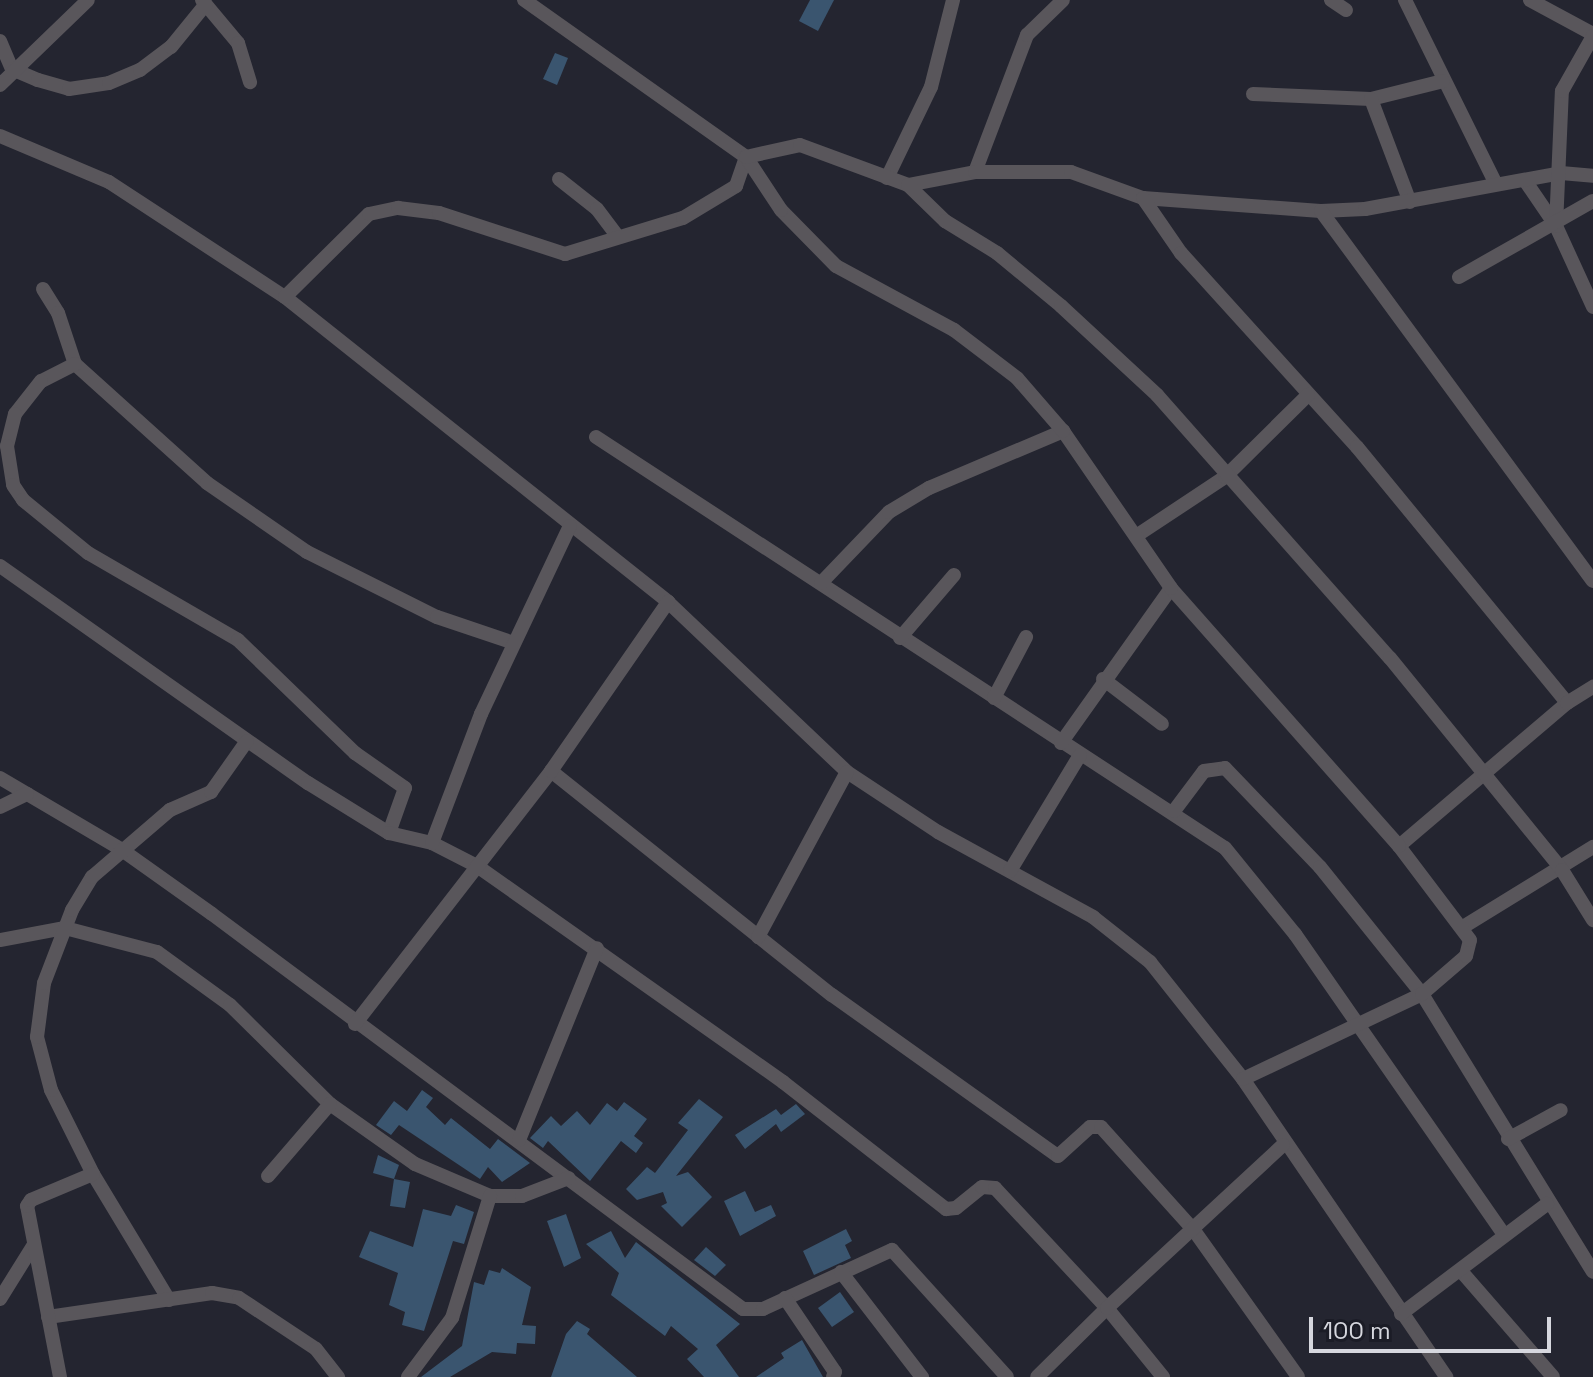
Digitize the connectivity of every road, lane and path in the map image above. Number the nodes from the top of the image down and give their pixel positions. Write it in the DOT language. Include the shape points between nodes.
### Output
graph roads {
  1 [pos="88,0"];
  2 [pos="524,0"];
  3 [pos="953,0"];
  4 [pos="1063,0"];
  5 [pos="1331,0"];
  6 [pos="1405,0"];
  7 [pos="1530,0"];
  8 [pos="204,2"];
  9 [pos="1346,10"];
  10 [pos="1593,35"];
  11 [pos="0,41"];
  12 [pos="12,69"];
  13 [pos="1443,81"];
  14 [pos="250,82"];
  15 [pos="0,85"];
  16 [pos="1253,94"];
  17 [pos="1371,99"];
  18 [pos="0,136"];
  19 [pos="746,157"];
  20 [pos="975,172"];
  21 [pos="1561,173"];
  22 [pos="1593,176"];
  23 [pos="887,178"];
  24 [pos="559,179"];
  25 [pos="1526,182"];
  26 [pos="1496,184"];
  27 [pos="908,185"];
  28 [pos="1143,198"];
  29 [pos="1593,201"];
  30 [pos="1410,202"];
  31 [pos="1321,211"];
  32 [pos="1556,226"];
  33 [pos="618,237"];
  34 [pos="1459,277"];
  35 [pos="43,289"];
  36 [pos="285,297"];
  37 [pos="1593,307"];
  38 [pos="75,364"];
  39 [pos="1308,395"];
  40 [pos="1063,431"];
  41 [pos="596,437"];
  42 [pos="1225,477"];
  43 [pos="570,526"];
  44 [pos="1136,536"];
  45 [pos="1588,558"];
  46 [pos="0,566"];
  47 [pos="954,575"];
  48 [pos="1593,581"];
  49 [pos="821,583"];
  50 [pos="1171,588"];
  51 [pos="668,602"];
  52 [pos="1026,637"];
  53 [pos="900,638"];
  54 [pos="514,643"];
  55 [pos="1103,679"];
  56 [pos="1593,687"];
  57 [pos="994,698"];
  58 [pos="1567,703"];
  59 [pos="1162,724"];
  60 [pos="247,741"];
  61 [pos="1061,743"];
  62 [pos="1080,755"];
  63 [pos="551,771"];
  64 [pos="847,772"];
  65 [pos="1481,774"];
  66 [pos="0,778"];
  67 [pos="27,794"];
  68 [pos="0,807"];
  69 [pos="1174,811"];
  70 [pos="389,833"];
  71 [pos="432,843"];
  72 [pos="1399,846"];
  73 [pos="1593,847"];
  74 [pos="122,850"];
  75 [pos="477,866"];
  76 [pos="1562,870"];
  77 [pos="1010,871"];
  78 [pos="1593,920"];
  79 [pos="1463,927"];
  80 [pos="65,928"];
  81 [pos="758,937"];
  82 [pos="0,940"];
  83 [pos="597,948"];
  84 [pos="1422,994"];
  85 [pos="355,1024"];
  86 [pos="1353,1025"];
  87 [pos="1243,1079"];
  88 [pos="330,1104"];
  89 [pos="1561,1110"];
  90 [pos="1508,1139"];
  91 [pos="519,1140"];
  92 [pos="1283,1145"];
  93 [pos="93,1174"];
  94 [pos="268,1176"];
  95 [pos="569,1178"];
  96 [pos="490,1196"];
  97 [pos="1547,1204"];
  98 [pos="1193,1229"];
  99 [pos="1504,1235"];
  100 [pos="33,1246"];
  101 [pos="1461,1271"];
  102 [pos="841,1272"];
  103 [pos="1593,1272"];
  104 [pos="785,1298"];
  105 [pos="0,1299"];
  106 [pos="169,1300"];
  107 [pos="1107,1308"];
  108 [pos="1401,1314"];
  109 [pos="48,1317"];
  110 [pos="60,1377"];
  111 [pos="338,1377"];
  112 [pos="408,1377"];
  113 [pos="833,1377"];
  114 [pos="922,1377"];
  115 [pos="1007,1377"];
  116 [pos="1037,1377"];
  117 [pos="1163,1377"];
  118 [pos="1298,1377"];
  119 [pos="1446,1377"];
  120 [pos="1553,1377"];
  1 -- 12 [label="street" via="36,53"];
  2 -- 19 [label="street"];
  3 -- 23 [label="street" via="931,87"];
  4 -- 20 [label="street" via="1027,35"];
  5 -- 9 [label="street"];
  6 -- 13 [label="street"];
  7 -- 10 [label="street"];
  8 -- 12 [label="street" via="171,47 140,70 109,83 69,89"];
  8 -- 14 [label="street" via="238,43"];
  10 -- 21 [label="street" via="1562,91"];
  11 -- 12 [label="street"];
  12 -- 15 [label="street"];
  13 -- 17 [label="street"];
  13 -- 26 [label="street"];
  16 -- 17 [label="street"];
  17 -- 30 [label="street"];
  18 -- 36 [label="street" via="109,182"];
  19 -- 23 [label="street" via="800,145"];
  19 -- 33 [label="street" via="736,186 717,201 683,218"];
  19 -- 40 [label="street" via="781,210 836,266 954,330 1017,378"];
  20 -- 27 [label="street"];
  20 -- 28 [label="street" via="1071,172"];
  21 -- 22 [label="street"];
  21 -- 25 [label="street"];
  21 -- 32 [label="street"];
  23 -- 27 [label="street"];
  24 -- 33 [label="street" via="597,209"];
  25 -- 26 [label="street"];
  25 -- 32 [label="street"];
  26 -- 30 [label="street"];
  27 -- 42 [label="street" via="945,221 997,253 1061,306 1157,395"];
  28 -- 31 [label="street"];
  28 -- 39 [label="street" via="1181,253"];
  29 -- 32 [label="street"];
  30 -- 31 [label="street"];
  31 -- 45 [label="street"];
  32 -- 34 [label="street"];
  32 -- 37 [label="street"];
  33 -- 36 [label="street" via="565,254 475,222 398,208 369,214"];
  35 -- 38 [label="street" via="58,313"];
  36 -- 43 [label="street"];
  38 -- 54 [label="street" via="207,483 307,552 437,617"];
  38 -- 70 [label="street" via="41,381 15,414 7,446 13,485 23,500 100,561 238,640 355,753 405,788"];
  39 -- 42 [label="street"];
  39 -- 58 [label="street"];
  40 -- 44 [label="street"];
  40 -- 49 [label="street" via="944,481 889,512"];
  41 -- 49 [label="street"];
  42 -- 44 [label="street"];
  42 -- 65 [label="street" via="1390,658"];
  43 -- 51 [label="street"];
  43 -- 54 [label="street"];
  44 -- 50 [label="street"];
  45 -- 48 [label="street"];
  46 -- 60 [label="street"];
  47 -- 53 [label="street"];
  49 -- 53 [label="street"];
  50 -- 55 [label="street"];
  50 -- 72 [label="street"];
  51 -- 63 [label="street"];
  51 -- 64 [label="street"];
  52 -- 57 [label="street"];
  53 -- 57 [label="street"];
  54 -- 71 [label="street"];
  55 -- 59 [label="street"];
  55 -- 61 [label="street"];
  56 -- 58 [label="street"];
  57 -- 61 [label="street"];
  58 -- 65 [label="street"];
  60 -- 70 [label="street"];
  60 -- 74 [label="street" via="211,792 170,810"];
  61 -- 62 [label="street"];
  62 -- 69 [label="street"];
  62 -- 77 [label="street"];
  63 -- 75 [label="street"];
  63 -- 81 [label="street"];
  64 -- 77 [label="street" via="938,832"];
  64 -- 81 [label="street"];
  65 -- 72 [label="street"];
  65 -- 76 [label="street"];
  66 -- 67 [label="street"];
  67 -- 68 [label="street"];
  67 -- 74 [label="street"];
  69 -- 84 [label="street" via="1209,768 1225,768 1235,775 1320,867"];
  69 -- 86 [label="street" via="1225,848 1295,934"];
  70 -- 71 [label="street"];
  71 -- 75 [label="street"];
  72 -- 79 [label="street"];
  73 -- 76 [label="street"];
  74 -- 80 [label="street" via="86,885"];
  74 -- 85 [label="street"];
  75 -- 83 [label="street"];
  75 -- 85 [label="street"];
  76 -- 78 [label="street"];
  76 -- 79 [label="street"];
  77 -- 87 [label="street" via="1093,917 1150,962"];
  79 -- 84 [label="street" via="1470,940 1466,956"];
  80 -- 82 [label="street"];
  80 -- 88 [label="street" via="157,952 230,1005"];
  80 -- 93 [label="street" via="44,983 37,1037 51,1090"];
  81 -- 98 [label="street" via="1058,1156 1090,1127 1101,1127"];
  83 -- 91 [label="street"];
  83 -- 107 [label="street" via="946,1209 956,1208 982,1187 995,1188"];
  84 -- 86 [label="street"];
  84 -- 90 [label="street"];
  85 -- 91 [label="street"];
  86 -- 87 [label="street"];
  86 -- 99 [label="street"];
  87 -- 92 [label="street"];
  88 -- 94 [label="street"];
  88 -- 96 [label="street" via="415,1164"];
  89 -- 90 [label="street"];
  90 -- 97 [label="street"];
  91 -- 95 [label="street"];
  92 -- 98 [label="street"];
  92 -- 108 [label="street"];
  93 -- 100 [label="street" via="28,1203"];
  93 -- 106 [label="street"];
  95 -- 96 [label="street" via="522,1196"];
  95 -- 104 [label="street" via="743,1309 763,1309"];
  96 -- 112 [label="street" via="452,1318"];
  97 -- 99 [label="street"];
  97 -- 103 [label="street"];
  98 -- 107 [label="street"];
  98 -- 118 [label="street"];
  99 -- 101 [label="street"];
  100 -- 105 [label="street"];
  100 -- 109 [label="street"];
  101 -- 108 [label="street"];
  101 -- 120 [label="street"];
  102 -- 104 [label="street"];
  102 -- 114 [label="street"];
  102 -- 115 [label="street" via="886,1250 896,1253"];
  104 -- 113 [label="street" via="835,1372"];
  106 -- 109 [label="street"];
  106 -- 111 [label="street" via="212,1293 239,1298 316,1349"];
  107 -- 116 [label="street"];
  107 -- 117 [label="street"];
  108 -- 119 [label="street"];
  109 -- 110 [label="street"];
}
